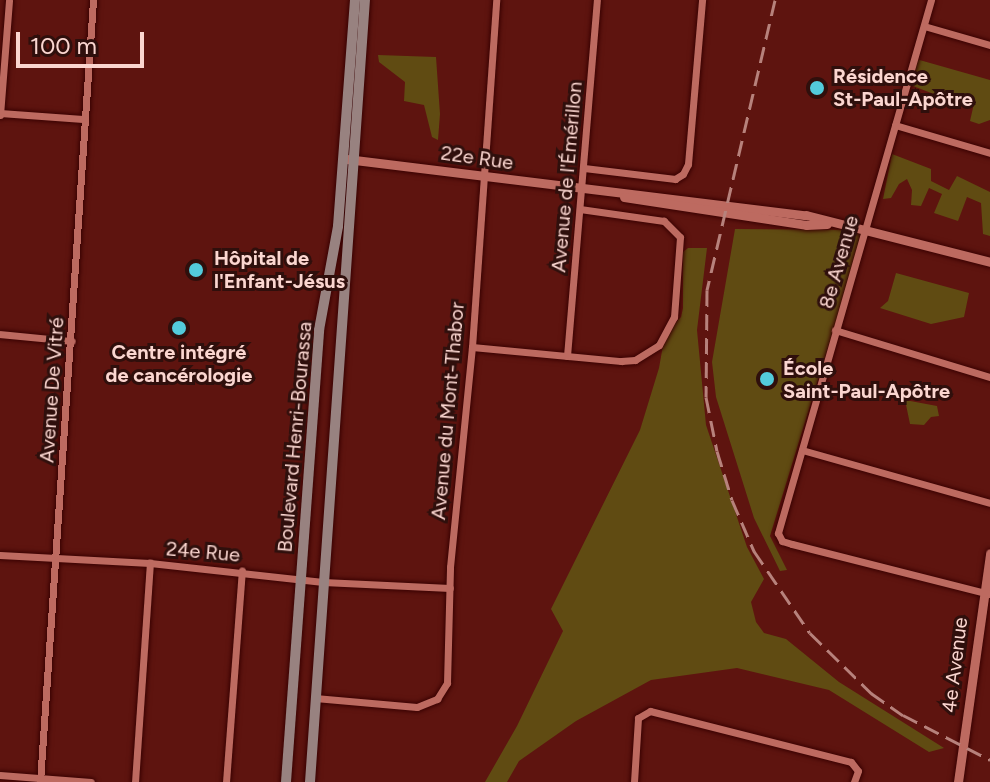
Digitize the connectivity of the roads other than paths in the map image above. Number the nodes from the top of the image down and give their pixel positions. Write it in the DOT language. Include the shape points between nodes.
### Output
graph roads {
  1 [pos="9,0"];
  2 [pos="93,0"];
  3 [pos="355,0"];
  4 [pos="365,0"];
  5 [pos="496,0"];
  6 [pos="597,0"];
  7 [pos="702,0"];
  8 [pos="931,0"];
  9 [pos="924,26"];
  10 [pos="990,45"];
  11 [pos="0,114"];
  12 [pos="83,119"];
  13 [pos="895,125"];
  14 [pos="990,153"];
  15 [pos="349,159"];
  16 [pos="584,168"];
  17 [pos="481,177"];
  18 [pos="582,190"];
  19 [pos="580,209"];
  20 [pos="864,230"];
  21 [pos="990,262"];
  22 [pos="835,330"];
  23 [pos="0,334"];
  24 [pos="72,341"];
  25 [pos="472,347"];
  26 [pos="567,356"];
  27 [pos="990,377"];
  28 [pos="802,450"];
  29 [pos="990,503"];
  30 [pos="990,553"];
  31 [pos="0,555"];
  32 [pos="55,557"];
  33 [pos="150,563"];
  34 [pos="242,571"];
  35 [pos="300,579"];
  36 [pos="323,582"];
  37 [pos="450,588"];
  38 [pos="986,593"];
  39 [pos="315,698"];
  40 [pos="0,775"];
  41 [pos="40,780"];
  42 [pos="91,782"];
  43 [pos="135,782"];
  44 [pos="226,782"];
  45 [pos="286,782"];
  46 [pos="310,782"];
  47 [pos="634,782"];
  48 [pos="854,782"];
  49 [pos="958,782"];
  1 -- 11 [label="street"];
  2 -- 12 [label="street, Avenue De Vitré"];
  3 -- 15 [label="main road, Boulevard Henri-Bourassa"];
  4 -- 15 [label="main road, Boulevard Henri-Bourassa"];
  5 -- 17 [label="street, Avenue du Mont-Thabor"];
  6 -- 16 [label="street, Avenue de l'Émérillon"];
  7 -- 16 [label="street" via="683,174 675,179"];
  8 -- 9 [label="street, 8e Avenue"];
  9 -- 10 [label="street"];
  9 -- 13 [label="street, 8e Avenue"];
  11 -- 12 [label="street"];
  12 -- 24 [label="street, Avenue De Vitré"];
  13 -- 14 [label="street"];
  13 -- 20 [label="street, 8e Avenue"];
  15 -- 17 [label="street, 22e Rue"];
  15 -- 35 [label="main road, Boulevard Henri-Bourassa" via="319,330"];
  15 -- 36 [label="main road, Boulevard Henri-Bourassa"];
  16 -- 18 [label="street, Avenue de l'Émérillon"];
  17 -- 18 [label="street, 22e Rue"];
  17 -- 25 [label="street, Avenue du Mont-Thabor"];
  18 -- 19 [label="street, Avenue de l'Émérillon"];
  18 -- 20 [label="street, 22e Rue" via="806,215"];
  19 -- 26 [label="street, Avenue de l'Émérillon"];
  19 -- 26 [label="street" via="664,221 680,237 674,317 651,352 621,361"];
  20 -- 21 [label="street, 22e Rue"];
  20 -- 22 [label="street, 8e Avenue"];
  22 -- 27 [label="street"];
  22 -- 28 [label="street, 8e Avenue"];
  23 -- 24 [label="street"];
  24 -- 32 [label="street, Avenue De Vitré"];
  25 -- 26 [label="street"];
  25 -- 37 [label="street, Avenue du Mont-Thabor"];
  28 -- 29 [label="street"];
  28 -- 38 [label="street, 8e Avenue" via="778,533 782,541"];
  30 -- 38 [label="street, 4e Avenue"];
  31 -- 32 [label="street, 24e Rue"];
  32 -- 33 [label="street, 24e Rue"];
  32 -- 41 [label="street, Avenue De Vitré"];
  33 -- 34 [label="street, 24e Rue"];
  33 -- 43 [label="street"];
  34 -- 35 [label="street, 24e Rue"];
  34 -- 44 [label="street"];
  35 -- 36 [label="street, 24e Rue"];
  35 -- 45 [label="main road, Boulevard Henri-Bourassa"];
  36 -- 37 [label="street, 24e Rue"];
  36 -- 39 [label="main road, Boulevard Henri-Bourassa"];
  37 -- 39 [label="street, Avenue du Mont-Thabor" via="447,683 437,699 417,707"];
  38 -- 49 [label="street, 4e Avenue"];
  39 -- 46 [label="main road, Boulevard Henri-Bourassa"];
  40 -- 41 [label="street"];
  41 -- 42 [label="street"];
  47 -- 48 [label="street" via="638,718 650,711 851,762 858,771"];
}
